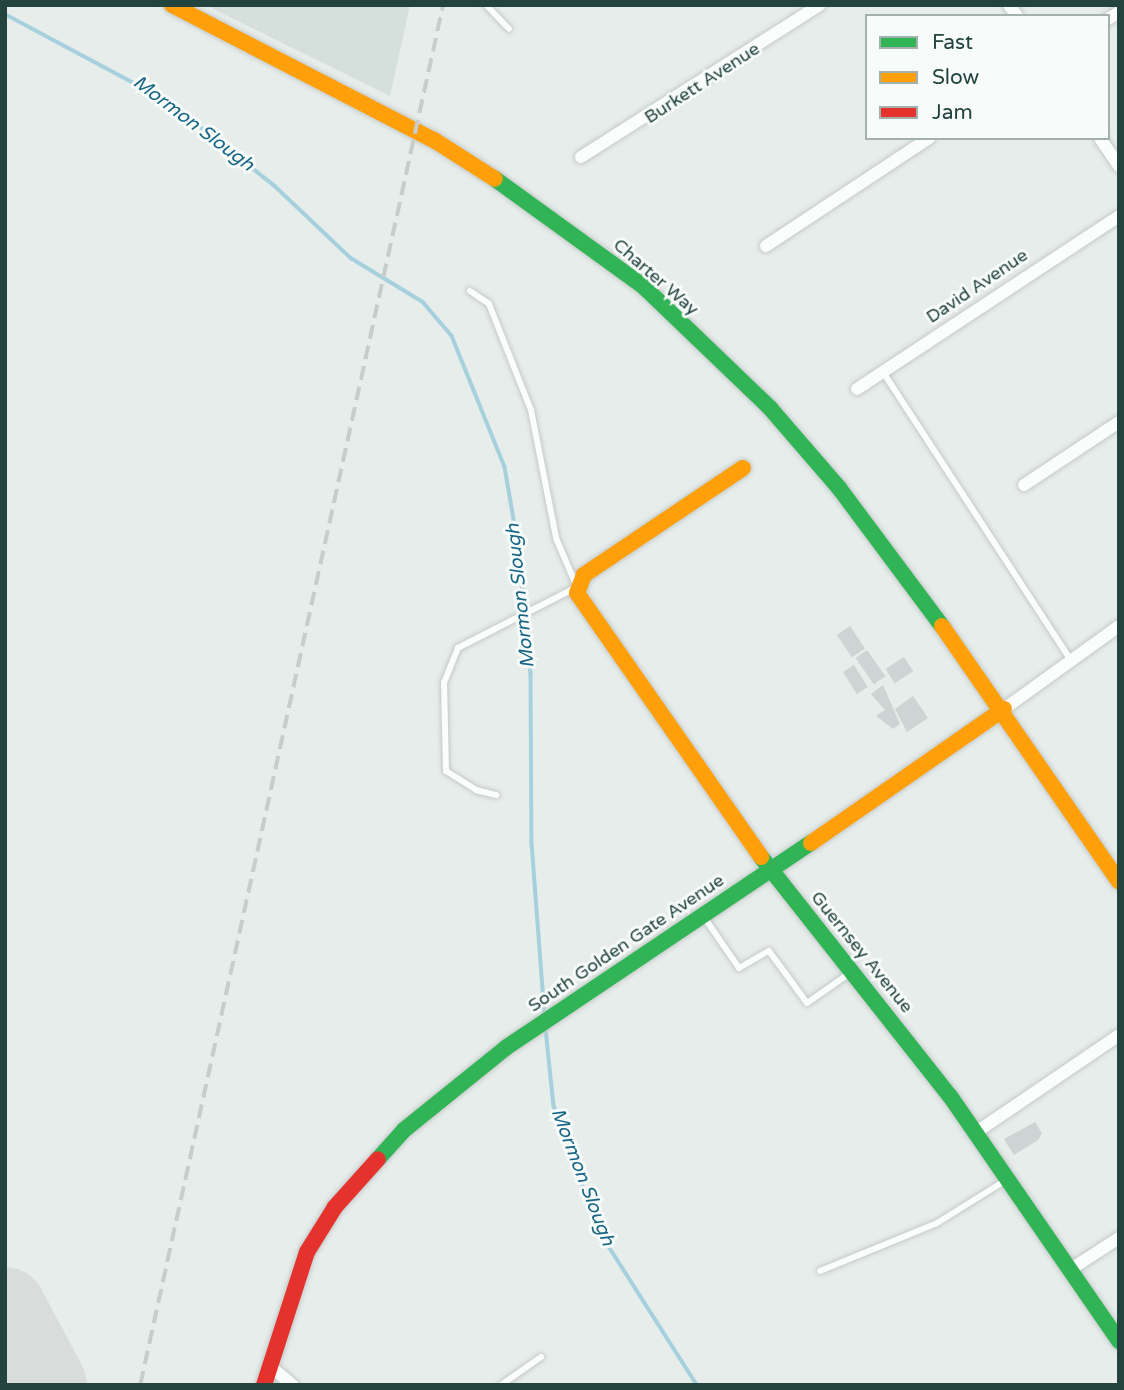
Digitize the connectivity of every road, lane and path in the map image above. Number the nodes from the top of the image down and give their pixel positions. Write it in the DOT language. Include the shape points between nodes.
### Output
graph roads {
  1 [pos="172,5"];
  2 [pos="486,5"];
  3 [pos="820,5"];
  4 [pos="509,29"];
  5 [pos="926,140"];
  6 [pos="1101,140"];
  7 [pos="581,157"];
  8 [pos="1119,166"];
  9 [pos="1119,216"];
  10 [pos="766,246"];
  11 [pos="470,291"];
  12 [pos="883,372"];
  13 [pos="857,389"];
  14 [pos="1119,422"];
  15 [pos="743,468"];
  16 [pos="1024,485"];
  17 [pos="576,587"];
  18 [pos="1119,626"];
  19 [pos="1070,659"];
  20 [pos="1004,709"];
  21 [pos="496,795"];
  22 [pos="770,870"];
  23 [pos="1119,883"];
  24 [pos="702,915"];
  25 [pos="851,971"];
  26 [pos="1119,1035"];
  27 [pos="975,1133"];
  28 [pos="1007,1179"];
  29 [pos="1119,1238"];
  30 [pos="1070,1269"];
  31 [pos="820,1271"];
  32 [pos="1117,1335"];
  33 [pos="541,1357"];
  34 [pos="270,1366"];
  35 [pos="264,1385"];
  36 [pos="293,1385"];
  37 [pos="501,1385"];
  1 -- 20 [label="street, Charter Way" via="434,139 525,198 644,288 770,408 839,488"];
  2 -- 4 [label="lane"];
  3 -- 7 [label="street, Burkett Avenue"];
  5 -- 10 [label="street"];
  6 -- 8 [label="street"];
  9 -- 12 [label="street, David Avenue"];
  11 -- 17 [label="lane" via="489,304 531,410 556,538"];
  12 -- 13 [label="street, David Avenue"];
  12 -- 19 [label="lane"];
  14 -- 16 [label="street"];
  15 -- 17 [label="street" via="584,575"];
  17 -- 21 [label="lane" via="458,648 444,682 446,771 476,790"];
  17 -- 22 [label="street, Guernsey Avenue"];
  18 -- 19 [label="street, South Golden Gate Avenue"];
  19 -- 20 [label="street, South Golden Gate Avenue"];
  20 -- 22 [label="street, South Golden Gate Avenue"];
  20 -- 23 [label="street, Charter Way"];
  22 -- 24 [label="street, South Golden Gate Avenue"];
  22 -- 25 [label="street, Guernsey Avenue"];
  24 -- 25 [label="lane" via="739,968 769,951 807,1003"];
  24 -- 34 [label="street, South Golden Gate Avenue" via="507,1047 391,1142 335,1207 291,1288"];
  25 -- 27 [label="street, Guernsey Avenue"];
  26 -- 27 [label="street"];
  27 -- 28 [label="street, Guernsey Avenue"];
  28 -- 30 [label="street, Guernsey Avenue"];
  28 -- 31 [label="lane" via="937,1223"];
  29 -- 30 [label="street"];
  30 -- 32 [label="street, Guernsey Avenue"];
  33 -- 37 [label="lane"];
  34 -- 35 [label="street, South Golden Gate Avenue"];
  34 -- 36 [label="street"];
}
